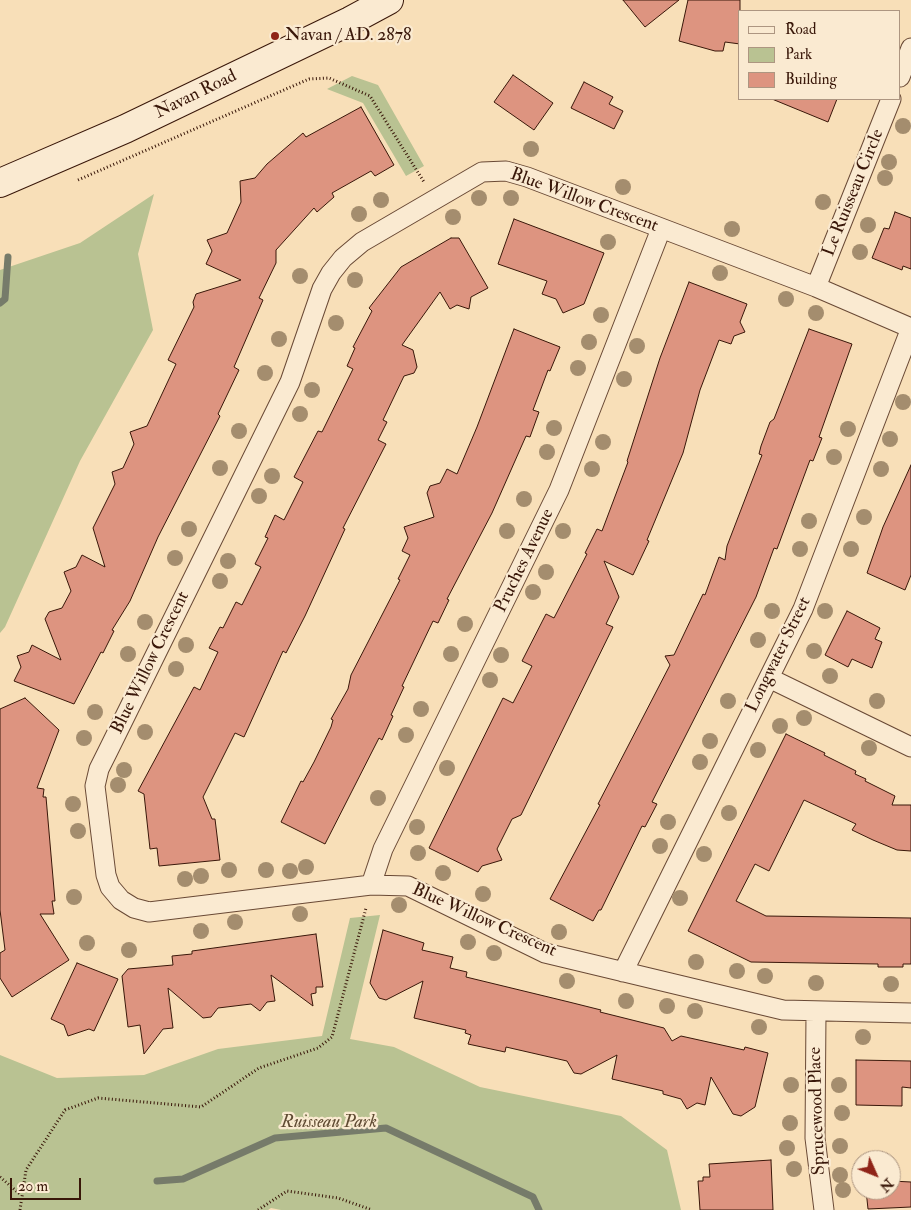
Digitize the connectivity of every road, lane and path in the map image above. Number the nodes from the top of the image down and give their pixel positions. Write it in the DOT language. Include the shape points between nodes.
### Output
graph roads {
  1 [pos="388,0"];
  2 [pos="910,51"];
  3 [pos="901,74"];
  4 [pos="309,79"];
  5 [pos="891,100"];
  6 [pos="0,183"];
  7 [pos="435,200"];
  8 [pos="661,229"];
  9 [pos="816,287"];
  10 [pos="911,328"];
  11 [pos="769,678"];
  12 [pos="911,747"];
  13 [pos="372,884"];
  14 [pos="623,972"];
  15 [pos="816,1013"];
  16 [pos="911,1013"];
  17 [pos="0,1177"];
  18 [pos="21,1195"];
  19 [pos="20,1210"];
  20 [pos="258,1210"];
  21 [pos="372,1210"];
  22 [pos="824,1210"];
  1 -- 6 [label="main road, Navan Road" via="125,130"];
  2 -- 3 [label="street"];
  4 -- 7 [label="path" via="336,80 370,96"];
  5 -- 9 [label="street, Le Ruisseau Circle"];
  7 -- 8 [label="street, Blue Willow Crescent" via="482,172 506,171"];
  7 -- 13 [label="street, Blue Willow Crescent" via="362,242 331,273 322,289 290,382 103,761 95,786 106,875 110,887 121,900 134,908 149,912"];
  8 -- 9 [label="street, Blue Willow Crescent"];
  8 -- 13 [label="street, Pruches Avenue" via="559,490 383,849"];
  9 -- 10 [label="street, Blue Willow Crescent"];
  10 -- 11 [label="street, Longwater Street" via="804,609"];
  11 -- 12 [label="street"];
  11 -- 14 [label="street, Longwater Street"];
  13 -- 14 [label="street, Blue Willow Crescent" via="408,886 544,952"];
  13 -- 18 [label="path" via="332,1037 318,1048 259,1068 201,1107 98,1098 65,1110 26,1170"];
  14 -- 15 [label="street, Blue Willow Crescent" via="783,1010"];
  15 -- 16 [label="street, Blue Willow Crescent"];
  15 -- 22 [label="street, Sprucewood Place" via="815,1138"];
  17 -- 18 [label="path"];
  18 -- 19 [label="path"];
  20 -- 21 [label="path" via="287,1191 338,1198"];
}
